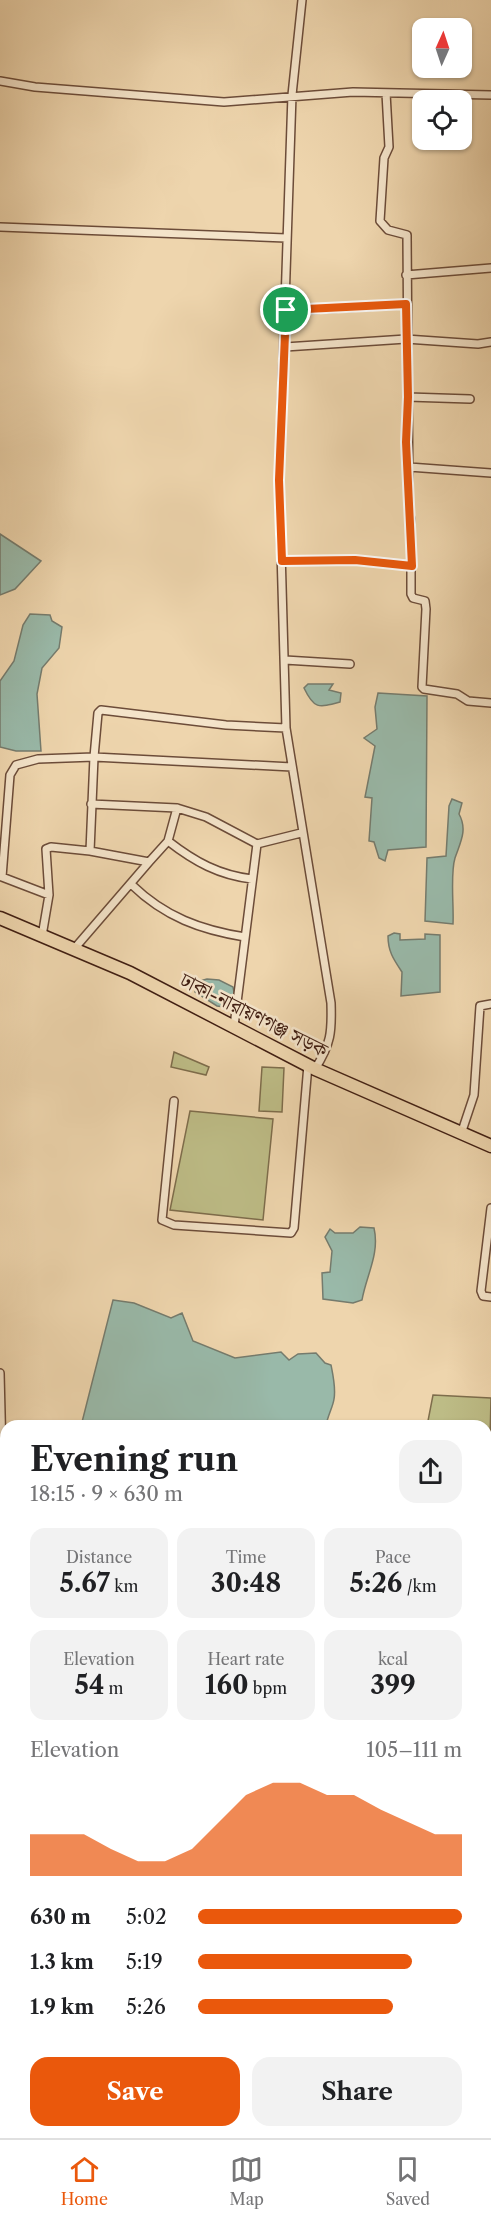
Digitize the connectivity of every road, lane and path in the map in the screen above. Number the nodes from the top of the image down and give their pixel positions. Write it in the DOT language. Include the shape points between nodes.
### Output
graph roads {
  1 [pos="302,0"];
  2 [pos="0,81"];
  3 [pos="386,93"];
  4 [pos="292,95"];
  5 [pos="491,95"];
  6 [pos="0,227"];
  7 [pos="286,238"];
  8 [pos="491,268"];
  9 [pos="406,275"];
  10 [pos="406,304"];
  11 [pos="286,310"];
  12 [pos="406,339"];
  13 [pos="491,342"];
  14 [pos="285,347"];
  15 [pos="408,397"];
  16 [pos="470,399"];
  17 [pos="409,467"];
  18 [pos="491,472"];
  19 [pos="282,561"];
  20 [pos="412,566"];
  21 [pos="285,660"];
  22 [pos="350,664"];
  23 [pos="491,703"];
  24 [pos="286,728"];
  25 [pos="94,760"];
  26 [pos="292,767"];
  27 [pos="91,802"];
  28 [pos="177,808"];
  29 [pos="302,833"];
  30 [pos="168,841"];
  31 [pos="257,844"];
  32 [pos="90,851"];
  33 [pos="149,862"];
  34 [pos="252,879"];
  35 [pos="132,885"];
  36 [pos="49,896"];
  37 [pos="0,918"];
  38 [pos="42,936"];
  39 [pos="245,937"];
  40 [pos="74,949"];
  41 [pos="491,1004"];
  42 [pos="234,1026"];
  43 [pos="311,1067"];
  44 [pos="174,1101"];
  45 [pos="461,1134"];
  46 [pos="491,1146"];
  47 [pos="491,1208"];
  48 [pos="491,1297"];
  49 [pos="0,1373"];
  50 [pos="1,1420"];
  1 -- 4 [label="street"];
  2 -- 4 [label="street" via="224,102"];
  3 -- 4 [label="street"];
  3 -- 5 [label="street"];
  3 -- 9 [label="street" via="389,147 384,158 380,221 388,230 407,235"];
  4 -- 7 [label="street"];
  6 -- 7 [label="street"];
  7 -- 11 [label="street"];
  8 -- 9 [label="street"];
  9 -- 10 [label="street"];
  10 -- 11 [label="street"];
  10 -- 12 [label="street"];
  11 -- 14 [label="street"];
  12 -- 13 [label="street"];
  12 -- 14 [label="street"];
  12 -- 15 [label="street"];
  14 -- 19 [label="street" via="279,480"];
  15 -- 16 [label="street"];
  15 -- 17 [label="street"];
  17 -- 18 [label="street"];
  17 -- 20 [label="street"];
  19 -- 20 [label="street" via="355,560"];
  19 -- 21 [label="street"];
  20 -- 23 [label="street" via="411,594 425,600 426,609 422,687 457,694 468,702"];
  21 -- 22 [label="street"];
  21 -- 24 [label="street"];
  24 -- 25 [label="street" via="101,710"];
  24 -- 26 [label="street"];
  25 -- 26 [label="street"];
  25 -- 27 [label="street"];
  25 -- 36 [label="street" via="28,760 16,765 9,775 2,877"];
  26 -- 29 [label="street"];
  27 -- 28 [label="street"];
  27 -- 32 [label="street"];
  28 -- 30 [label="street"];
  28 -- 31 [label="street" via="206,817"];
  29 -- 31 [label="street"];
  29 -- 43 [label="street" via="331,1003 332,1033 326,1052"];
  30 -- 33 [label="street"];
  30 -- 34 [label="street" via="206,867"];
  31 -- 34 [label="street"];
  32 -- 33 [label="street"];
  32 -- 36 [label="street" via="48,847"];
  33 -- 35 [label="street"];
  34 -- 39 [label="street"];
  35 -- 39 [label="street" via="146,899 185,922 209,932"];
  35 -- 40 [label="street"];
  36 -- 38 [label="street"];
  37 -- 38 [label="highway, ঢাকা-নারায়ণগঞ্জ সড়ক"];
  38 -- 40 [label="highway, ঢাকা-নারায়ণগঞ্জ সড়ক"];
  39 -- 42 [label="street"];
  40 -- 42 [label="highway, ঢাকা-নারায়ণগঞ্জ সড়ক"];
  41 -- 45 [label="street" via="480,1006 474,1095"];
  42 -- 43 [label="highway, ঢাকা-নারায়ণগঞ্জ সড়ক"];
  43 -- 44 [label="street" via="291,1233 174,1225 162,1220"];
  43 -- 45 [label="highway, ঢাকা-নারায়ণগঞ্জ সড়ক"];
  45 -- 46 [label="highway, ঢাকা-নারায়ণগঞ্জ সড়ক"];
  47 -- 48 [label="street" via="481,1291 483,1296"];
  49 -- 50 [label="street"];
}
